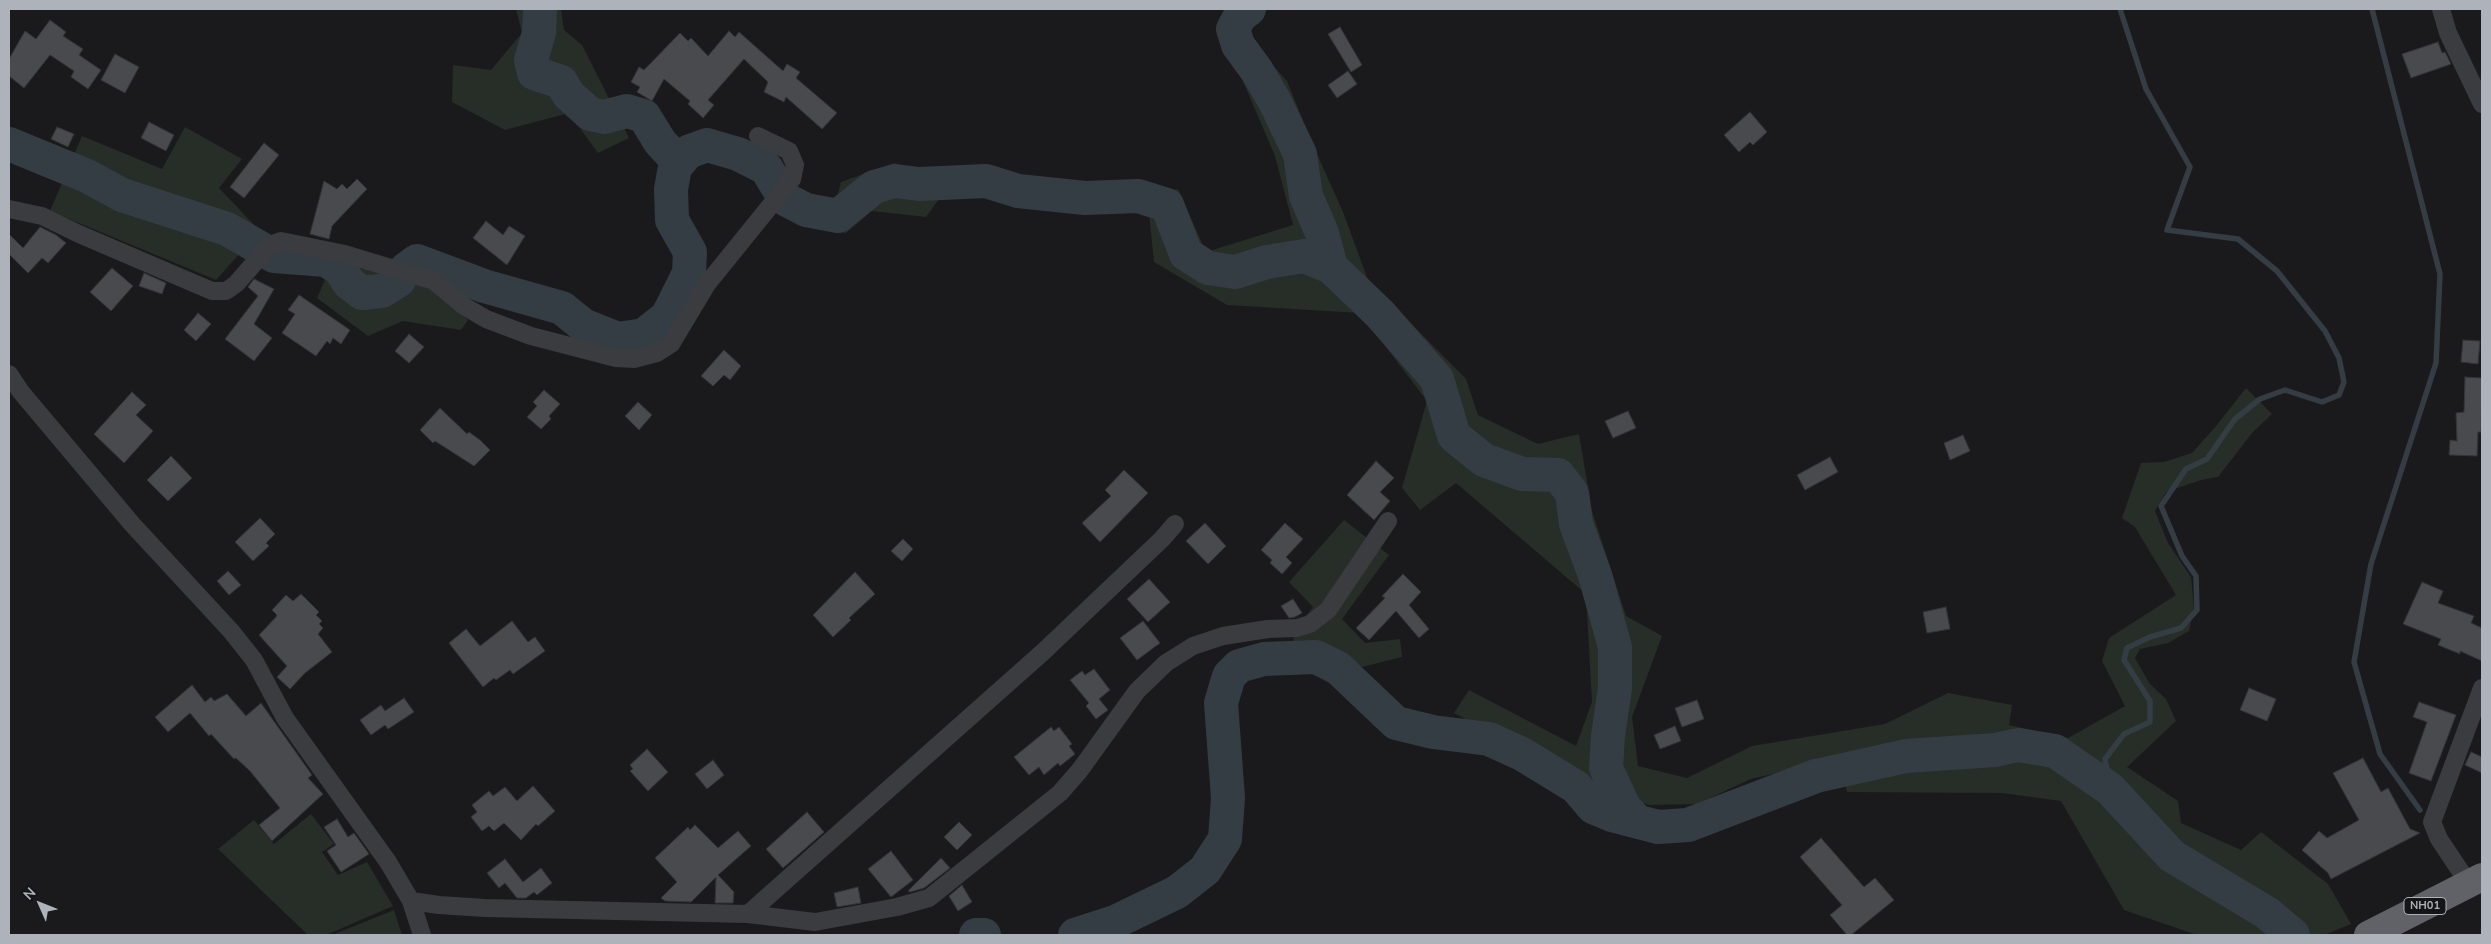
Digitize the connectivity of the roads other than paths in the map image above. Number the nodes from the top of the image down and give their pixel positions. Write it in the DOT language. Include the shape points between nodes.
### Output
graph roads {
  1 [pos="2441,9"];
  2 [pos="2482,104"];
  3 [pos="758,136"];
  4 [pos="9,209"];
  5 [pos="9,374"];
  6 [pos="1388,521"];
  7 [pos="1175,524"];
  8 [pos="2482,688"];
  9 [pos="2475,881"];
  10 [pos="411,902"];
  11 [pos="748,914"];
  12 [pos="422,935"];
  13 [pos="2368,935"];
  1 -- 2 [label="street" via="2448,33"];
  3 -- 4 [label="street" via="789,151 795,165 790,183 707,284 671,344 657,353 634,358 616,358 531,336 486,319 434,281 345,254 282,242 265,251 236,284 226,291 212,291 42,216"];
  5 -- 10 [label="street" via="126,517 231,630 254,660 285,718 388,862"];
  6 -- 11 [label="street" via="1328,610 1310,624 1215,638 1193,646 1166,664 1137,691 1060,793 930,898 815,922"];
  7 -- 11 [label="street" via="1043,652"];
  8 -- 9 [label="street" via="2432,822 2439,839"];
  9 -- 13 [label="highway, NH01"];
  10 -- 11 [label="street" via="485,908"];
  10 -- 12 [label="street"];
}
